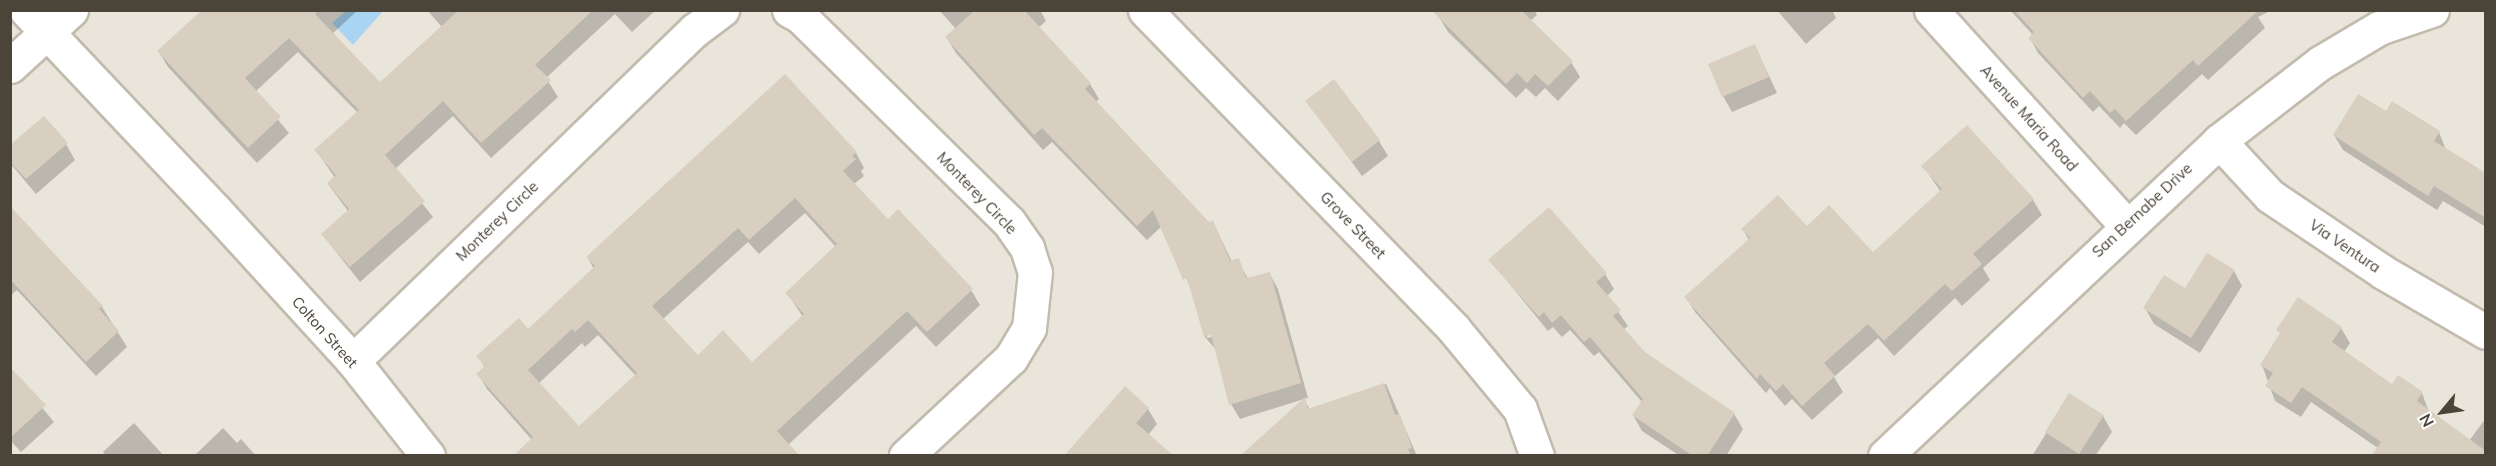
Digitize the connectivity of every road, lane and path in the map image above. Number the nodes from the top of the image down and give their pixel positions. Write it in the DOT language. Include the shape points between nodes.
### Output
graph roads {
  1 [pos="71,10"];
  2 [pos="722,10"];
  3 [pos="789,10"];
  4 [pos="1145,10"];
  5 [pos="1931,10"];
  6 [pos="2432,10"];
  7 [pos="37,22"];
  8 [pos="10,66"];
  9 [pos="2218,141"];
  10 [pos="2126,225"];
  11 [pos="2486,332"];
  12 [pos="353,361"];
  13 [pos="428,456"];
  14 [pos="906,456"];
  15 [pos="1537,456"];
  16 [pos="1885,456"];
  1 -- 7 [label="street"];
  2 -- 12 [label="street, Monterey Circle" via="695,30"];
  3 -- 14 [label="street, Monterey Circle" via="800,16 1009,222 1026,248 1035,272 1029,328 1011,358"];
  4 -- 15 [label="street, Grove Street" via="1453,328 1520,409"];
  5 -- 10 [label="street, Avenue Maria Road"];
  6 -- 9 [label="street, San Bernabe Drive" via="2379,28 2320,63"];
  7 -- 8 [label="street"];
  7 -- 12 [label="street, Colton Street"];
  9 -- 10 [label="street, San Bernabe Drive"];
  9 -- 11 [label="street, Via Ventura" via="2270,196 2383,272"];
  10 -- 16 [label="street, San Bernabe Drive"];
  12 -- 13 [label="street, Colton Street"];
}
